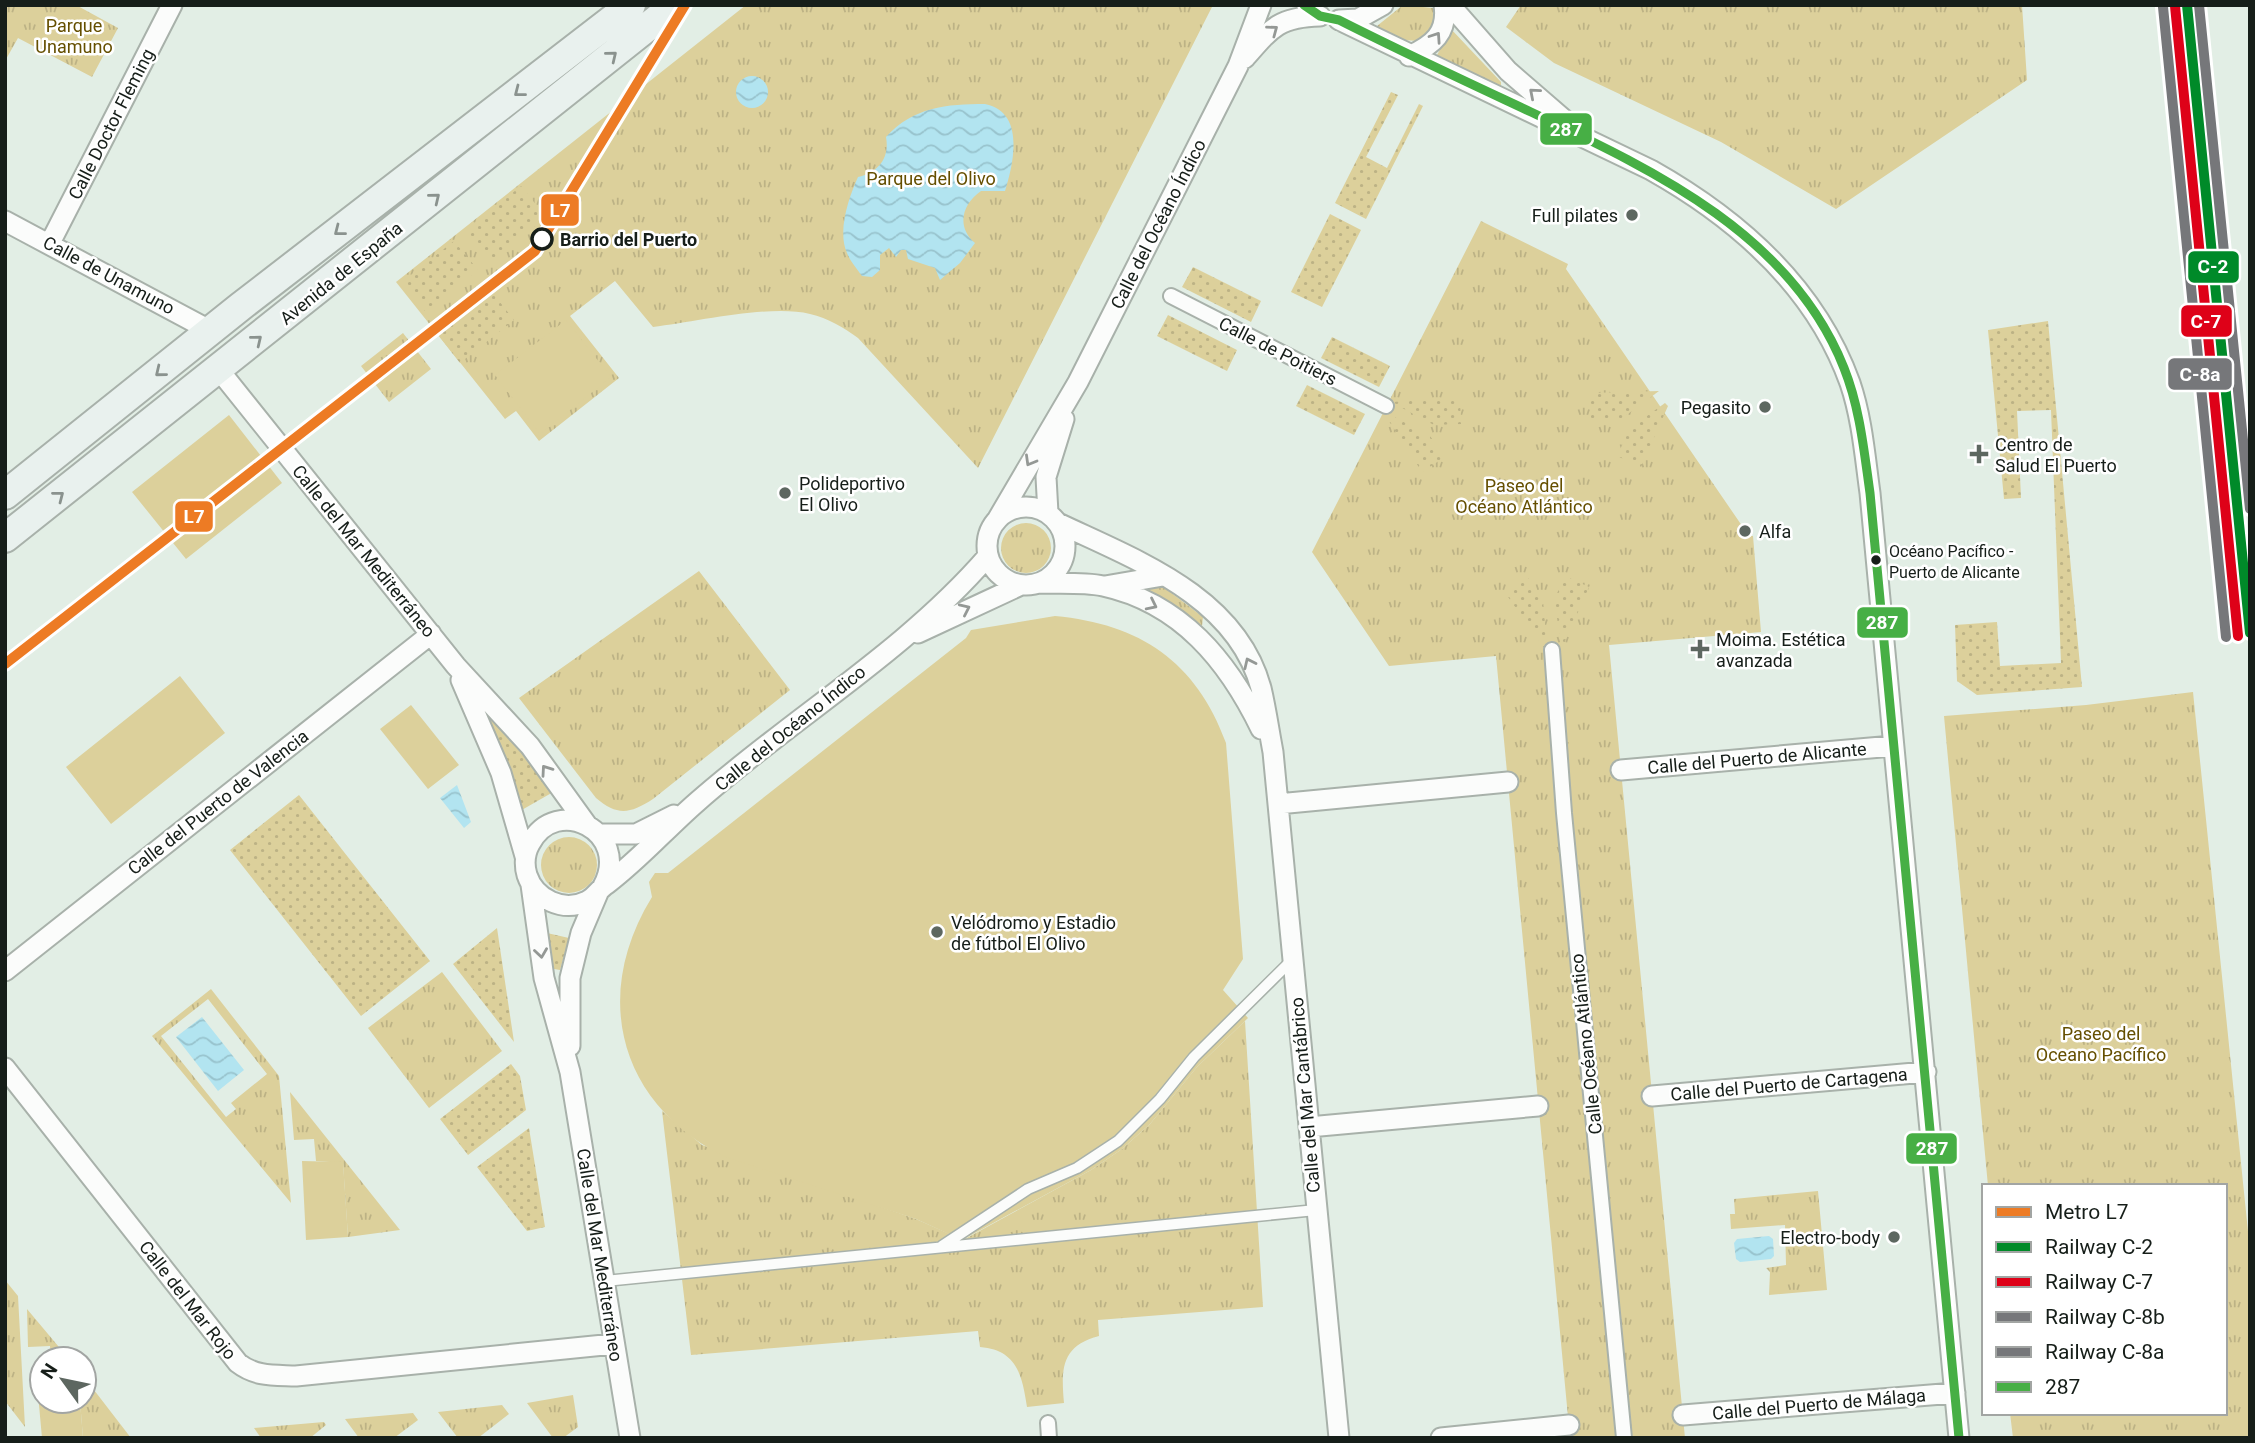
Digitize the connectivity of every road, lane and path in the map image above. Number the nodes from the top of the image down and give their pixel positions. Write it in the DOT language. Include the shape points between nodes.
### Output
graph roads {
  1 [pos="172,5"];
  2 [pos="675,5"];
  3 [pos="1261,5"];
  4 [pos="1383,5"];
  5 [pos="1447,5"];
  6 [pos="625,7"];
  7 [pos="1321,14"];
  8 [pos="1409,55"];
  9 [pos="1238,66"];
  10 [pos="1585,138"];
  11 [pos="5,221"];
  12 [pos="50,243"];
  13 [pos="1171,296"];
  14 [pos="211,331"];
  15 [pos="219,370"];
  16 [pos="1078,382"];
  17 [pos="1386,406"];
  18 [pos="5,495"];
  19 [pos="1053,518"];
  20 [pos="997,520"];
  21 [pos="5,538"];
  22 [pos="988,556"];
  23 [pos="1163,576"];
  24 [pos="1030,584"];
  25 [pos="1104,586"];
  26 [pos="431,634"];
  27 [pos="1552,650"];
  28 [pos="884,653"];
  29 [pos="456,666"];
  30 [pos="1893,746"];
  31 [pos="1273,752"];
  32 [pos="1621,770"];
  33 [pos="1507,782"];
  34 [pos="696,803"];
  35 [pos="1278,804"];
  36 [pos="593,830"];
  37 [pos="525,856"];
  38 [pos="531,885"];
  39 [pos="600,890"];
  40 [pos="1292,960"];
  41 [pos="5,971"];
  42 [pos="5,1068"];
  43 [pos="570,1072"];
  44 [pos="1926,1072"];
  45 [pos="1652,1096"];
  46 [pos="1538,1106"];
  47 [pos="1309,1127"];
  48 [pos="1316,1210"];
  49 [pos="940,1248"];
  50 [pos="604,1281"];
  51 [pos="614,1344"];
  52 [pos="1955,1393"];
  53 [pos="1683,1415"];
  54 [pos="1048,1423"];
  55 [pos="1569,1425"];
  56 [pos="630,1438"];
  57 [pos="1049,1438"];
  58 [pos="1339,1438"];
  59 [pos="1441,1438"];
  60 [pos="1624,1438"];
  61 [pos="1959,1438"];
  1 -- 12 [label="street, Calle Doctor Fleming"];
  15 -- 2 [label="main road, Avenida de España, one-way"];
  3 -- 9 [label="street, Calle del Océano Índico"];
  4 -- 7 [label="street, Calle del Océano Índico" via="1359,19"];
  8 -- 5 [label="street, one-way" via="1430,46 1440,35"];
  10 -- 5 [label="street, one-way" via="1508,71"];
  6 -- 14 [label="main road, Avenida de España, one-way"];
  7 -- 8 [label="street"];
  9 -- 7 [label="street, Calle del Océano Índico, one-way" via="1269,31 1293,17"];
  8 -- 10 [label="street"];
  9 -- 16 [label="street, Calle del Océano Índico"];
  10 -- 30 [label="street" via="1689,191 1753,240 1805,299 1836,349 1851,385 1870,493"];
  11 -- 12 [label="street, Calle de Unamuno"];
  12 -- 14 [label="street, Calle de Unamuno"];
  13 -- 17 [label="street, Calle de Poitiers"];
  14 -- 18 [label="main road, Avenida de España, one-way"];
  21 -- 15 [label="main road, Avenida de España, one-way"];
  15 -- 26 [label="street, Calle del Mar Mediterráneo"];
  16 -- 19 [label="street, Calle del Océano Índico" via="1048,467 1045,490"];
  16 -- 20 [label="street, Calle del Océano Índico, one-way"];
  19 -- 20 [label="street" via="1038,508 1015,508"];
  19 -- 23 [label="street, Calle del Mar Cantábrico"];
  19 -- 24 [label="street" via="1064,534 1064,558 1058,569"];
  20 -- 22 [label="street" via="990,531"];
  22 -- 24 [label="street" via="1000,575"];
  22 -- 28 [label="street, Calle del Océano Índico"];
  23 -- 25 [label="street, Calle del Mar Cantábrico"];
  31 -- 23 [label="street, Calle del Mar Cantábrico, one-way" via="1260,686 1243,649 1202,598"];
  24 -- 25 [label="street, Calle del Mar Cantábrico"];
  28 -- 24 [label="street, Calle del Océano Índico, one-way" via="943,620"];
  25 -- 31 [label="street, Calle del Mar Cantábrico, one-way" via="1150,603 1188,625 1245,694"];
  26 -- 29 [label="street, Calle del Mar Mediterráneo"];
  26 -- 41 [label="street, Calle del Puerto de Valencia"];
  27 -- 60 [label="street, Calle Océano Atlántico"];
  28 -- 34 [label="street, Calle del Océano Índico"];
  36 -- 29 [label="street, Calle del Mar Mediterráneo, one-way" via="530,746"];
  29 -- 37 [label="street, Calle del Mar Mediterráneo" via="501,773"];
  30 -- 32 [label="street, Calle del Puerto de Alicante"];
  30 -- 44 [label="street"];
  31 -- 35 [label="street, Calle del Mar Cantábrico"];
  33 -- 35 [label="street"];
  34 -- 36 [label="street, Calle del Océano Índico" via="648,831 625,835"];
  34 -- 39 [label="street, Calle del Océano Índico"];
  35 -- 40 [label="street, Calle del Mar Cantábrico"];
  36 -- 37 [label="street" via="574,820 548,825"];
  36 -- 39 [label="street" via="610,859"];
  37 -- 38 [label="street"];
  38 -- 39 [label="street" via="539,895 562,905 575,905"];
  38 -- 43 [label="street, Calle del Mar Mediterráneo, one-way" via="544,978"];
  39 -- 43 [label="street, Calle del Mar Mediterráneo" via="581,933 570,978"];
  40 -- 47 [label="street, Calle del Mar Cantábrico"];
  40 -- 49 [label="lane" via="1118,1141 1077,1168 1028,1189"];
  42 -- 51 [label="street, Calle del Mar Rojo" via="248,1371 296,1376"];
  43 -- 50 [label="street, Calle del Mar Mediterráneo"];
  44 -- 45 [label="street, Calle del Puerto de Cartagena"];
  44 -- 52 [label="street"];
  46 -- 47 [label="street"];
  47 -- 48 [label="street, Calle del Mar Cantábrico"];
  48 -- 49 [label="lane"];
  48 -- 58 [label="street, Calle del Mar Cantábrico"];
  49 -- 50 [label="lane"];
  50 -- 51 [label="street, Calle del Mar Mediterráneo"];
  51 -- 56 [label="street, Calle del Mar Mediterráneo"];
  52 -- 53 [label="street, Calle del Puerto de Málaga"];
  52 -- 61 [label="street"];
  54 -- 57 [label="street"];
  55 -- 59 [label="street"];
}
